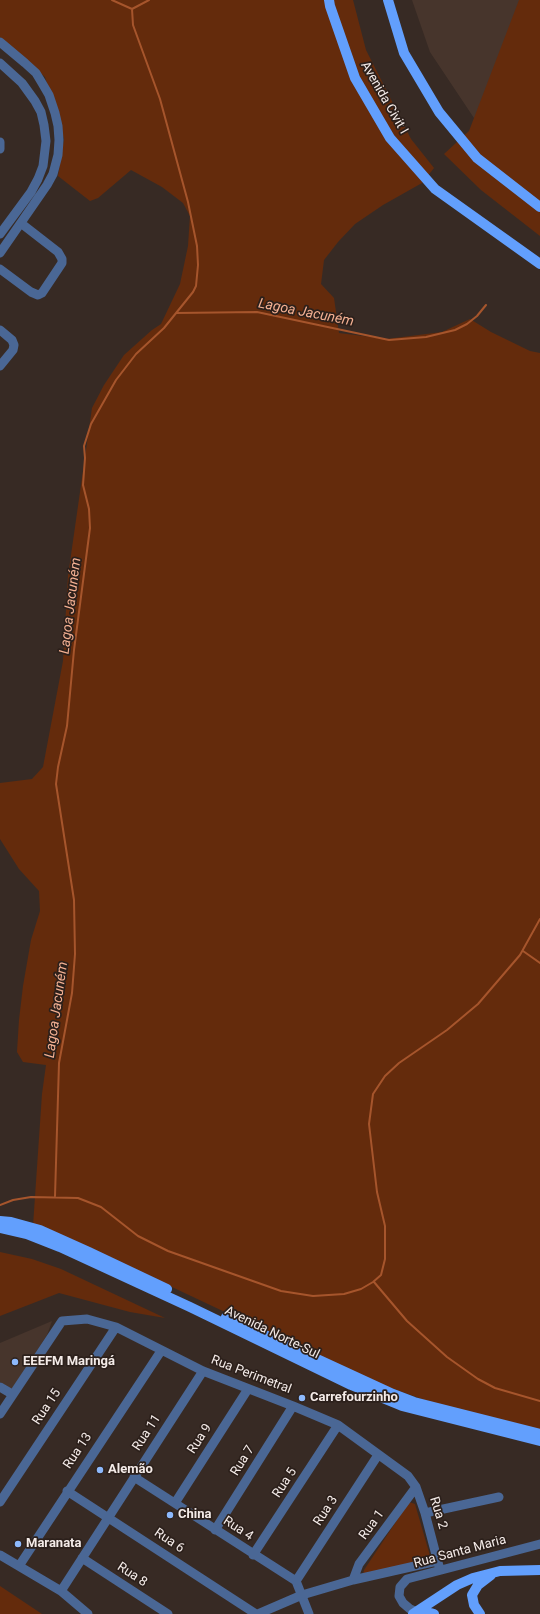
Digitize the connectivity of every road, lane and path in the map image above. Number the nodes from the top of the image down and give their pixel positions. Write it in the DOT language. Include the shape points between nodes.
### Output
graph roads {
  1 [pos="329,0"];
  2 [pos="388,0"];
  3 [pos="0,42"];
  4 [pos="0,63"];
  5 [pos="0,142"];
  6 [pos="0,149"];
  7 [pos="540,207"];
  8 [pos="22,224"];
  9 [pos="0,234"];
  10 [pos="0,253"];
  11 [pos="540,264"];
  12 [pos="0,269"];
  13 [pos="0,330"];
  14 [pos="2,364"];
  15 [pos="0,1221"];
  16 [pos="0,1228"];
  17 [pos="116,1327"];
  18 [pos="161,1351"];
  19 [pos="203,1371"];
  20 [pos="0,1387"];
  21 [pos="248,1389"];
  22 [pos="12,1394"];
  23 [pos="293,1406"];
  24 [pos="0,1414"];
  25 [pos="338,1425"];
  26 [pos="540,1434"];
  27 [pos="540,1442"];
  28 [pos="378,1455"];
  29 [pos="134,1477"];
  30 [pos="416,1487"];
  31 [pos="67,1491"];
  32 [pos="499,1497"];
  33 [pos="0,1502"];
  34 [pos="175,1504"];
  35 [pos="425,1513"];
  36 [pos="109,1516"];
  37 [pos="215,1530"];
  38 [pos="540,1544"];
  39 [pos="0,1555"];
  40 [pos="253,1555"];
  41 [pos="82,1558"];
  42 [pos="540,1560"];
  43 [pos="437,1561"];
  44 [pos="19,1566"];
  45 [pos="440,1570"];
  46 [pos="537,1570"];
  47 [pos="494,1572"];
  48 [pos="353,1580"];
  49 [pos="296,1581"];
  50 [pos="61,1591"];
  51 [pos="302,1595"];
  52 [pos="415,1613"];
  53 [pos="88,1614"];
  54 [pos="168,1614"];
  55 [pos="257,1614"];
  56 [pos="309,1614"];
  57 [pos="434,1614"];
  58 [pos="480,1614"];
  1 -- 11 [label="main road, Avenida Civit I" via="355,78 390,138 435,189"];
  2 -- 7 [label="main road" via="404,53 439,112 478,158"];
  3 -- 8 [label="street" via="36,73 49,95 58,126 58,155 53,174"];
  4 -- 9 [label="street" via="22,83 35,101 41,112 46,141 43,166 38,179"];
  5 -- 6 [label="street"];
  8 -- 10 [label="street"];
  8 -- 12 [label="street" via="61,256 62,264 38,295"];
  13 -- 14 [label="street" via="14,344 13,350"];
  15 -- 26 [label="main road, Avenida Norte-Sul" via="40,1230 393,1394 414,1402"];
  16 -- 27 [label="main road, Avenida Norte-Sul" via="27,1234 79,1256 351,1385 402,1406"];
  17 -- 18 [label="street, Rua Perimetral"];
  17 -- 22 [label="street, Rua Perimetral" via="87,1319 62,1321"];
  17 -- 33 [label="street, Rua 15"];
  18 -- 19 [label="street, Rua Perimetral"];
  18 -- 31 [label="street, Rua 13"];
  19 -- 21 [label="street, Rua Perimetral"];
  19 -- 29 [label="street, Rua 11"];
  20 -- 22 [label="street"];
  21 -- 23 [label="street, Rua Perimetral"];
  21 -- 34 [label="street, Rua 9"];
  22 -- 24 [label="street"];
  23 -- 25 [label="street, Rua Perimetral"];
  23 -- 37 [label="street, Rua 7"];
  25 -- 28 [label="street, Rua Perimetral"];
  25 -- 40 [label="street, Rua 5"];
  28 -- 30 [label="street, Rua Perimetral" via="408,1476"];
  28 -- 49 [label="street, Rua 3"];
  29 -- 34 [label="street, Rua 4"];
  29 -- 36 [label="street, Rua 11"];
  30 -- 35 [label="street, Rua 2"];
  30 -- 48 [label="street, Rua 1" via="359,1564"];
  31 -- 36 [label="street, Rua 6"];
  31 -- 44 [label="street, Rua 13"];
  32 -- 35 [label="street"];
  34 -- 37 [label="street, Rua 4"];
  35 -- 43 [label="street, Rua 2"];
  36 -- 41 [label="street, Rua 11"];
  36 -- 55 [label="street, Rua 6"];
  37 -- 40 [label="street, Rua 4"];
  38 -- 45 [label="street, Rua Santa Maria"];
  39 -- 44 [label="street"];
  40 -- 49 [label="street, Rua 4"];
  41 -- 50 [label="street, Rua 11"];
  41 -- 54 [label="street, Rua 8"];
  42 -- 46 [label="main road"];
  43 -- 45 [label="street, Rua 2"];
  43 -- 48 [label="street"];
  44 -- 50 [label="street"];
  45 -- 52 [label="street, Rua Santa Maria" via="406,1579 400,1587 399,1596 403,1603"];
  46 -- 47 [label="main road"];
  47 -- 52 [label="main road" via="457,1585"];
  47 -- 58 [label="main road" via="472,1595 474,1605"];
  48 -- 51 [label="street"];
  49 -- 51 [label="street"];
  50 -- 53 [label="street"];
  51 -- 55 [label="street"];
  51 -- 56 [label="street"];
  52 -- 57 [label="main road"];
}
